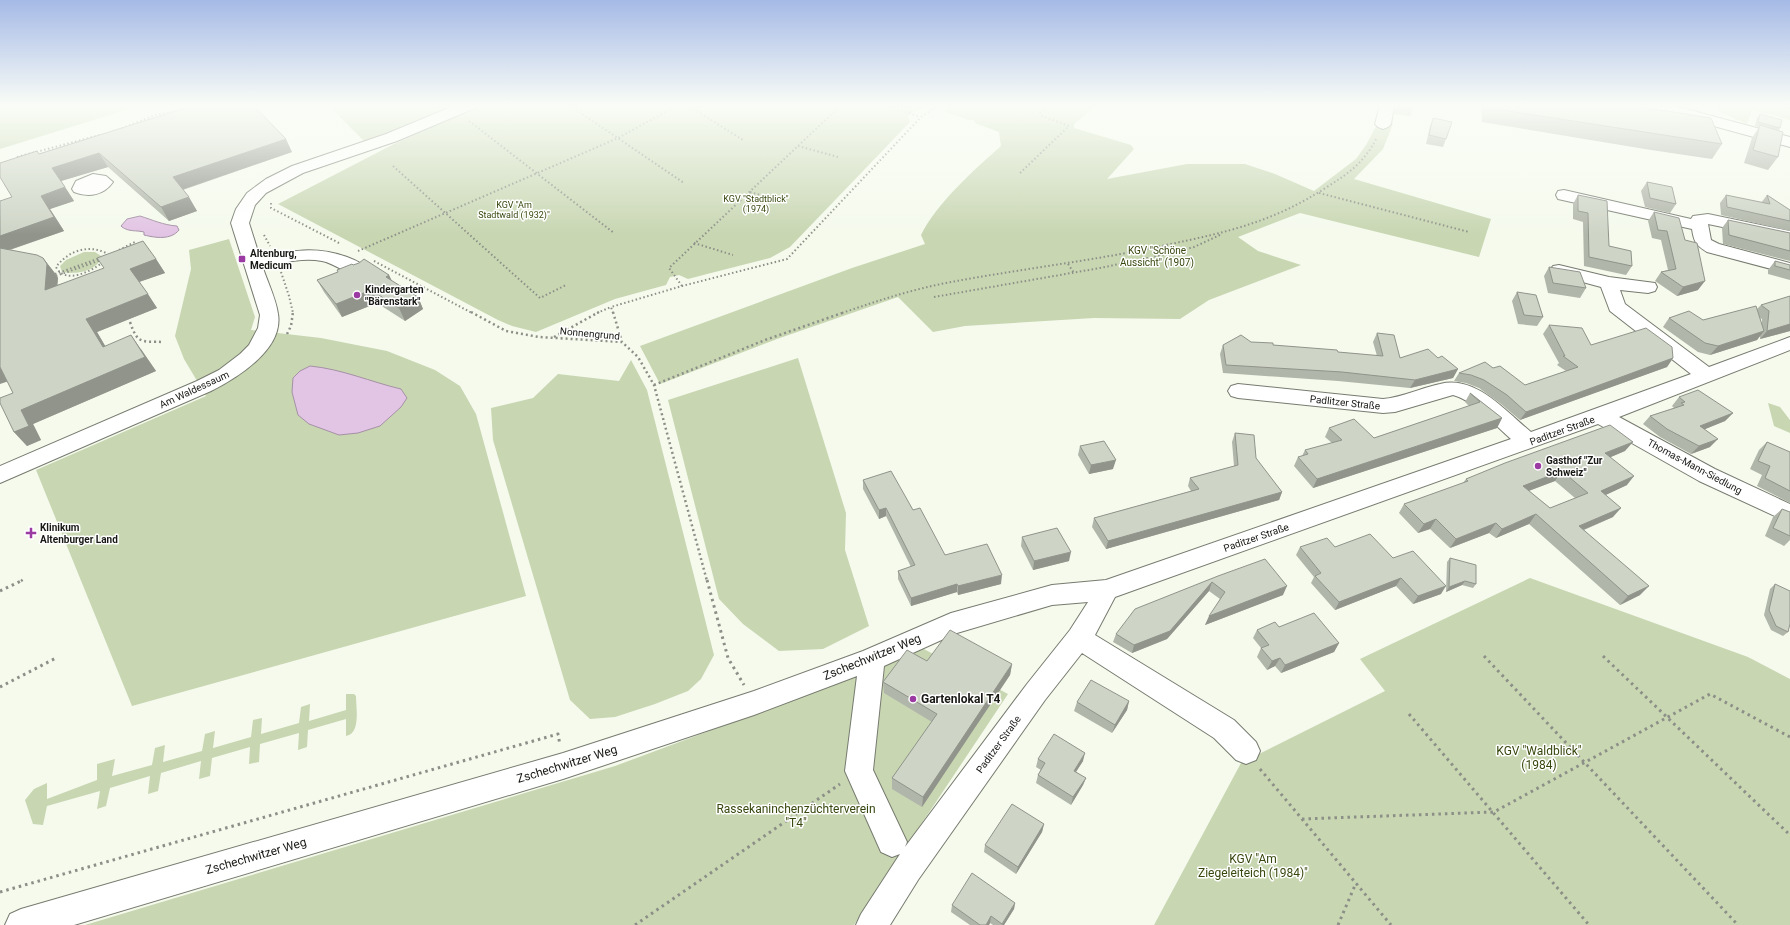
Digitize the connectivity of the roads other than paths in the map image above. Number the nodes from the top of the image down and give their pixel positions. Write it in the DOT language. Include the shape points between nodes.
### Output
graph roads {
  1 [pos="361,148"];
  2 [pos="1564,196"];
  3 [pos="1700,226"];
  4 [pos="1790,236"];
  5 [pos="313,254"];
  6 [pos="364,261"];
  7 [pos="252,265"];
  8 [pos="1790,268"];
  9 [pos="1559,270"];
  10 [pos="342,277"];
  11 [pos="1609,283"];
  12 [pos="1648,287"];
  13 [pos="1781,347"];
  14 [pos="1790,361"];
  15 [pos="1706,375"];
  16 [pos="1238,391"];
  17 [pos="1600,416"];
  18 [pos="1528,442"];
  19 [pos="0,475"];
  20 [pos="1790,514"];
  21 [pos="1106,590"];
  22 [pos="1079,638"];
  23 [pos="872,659"];
  24 [pos="1246,752"];
  25 [pos="892,842"];
  26 [pos="21,925"];
  27 [pos="872,925"];
  1 -- 7 [label="street, Am Waldessaum" via="284,176 260,191 242,212 240,223"];
  2 -- 3 [label="street"];
  3 -- 4 [label="street" via="1699,220 1708,219"];
  3 -- 8 [label="street" via="1703,242 1713,248"];
  5 -- 6 [label="street" via="346,262"];
  5 -- 7 [label="street" via="295,254"];
  5 -- 10 [label="street"];
  7 -- 19 [label="street, Am Waldessaum" via="267,308 269,324 267,334 250,356 222,378"];
  9 -- 11 [label="street"];
  11 -- 12 [label="street"];
  11 -- 15 [label="street" via="1616,307"];
  13 -- 14 [label="street"];
  13 -- 15 [label="street, Paditzer Straße"];
  15 -- 17 [label="street, Paditzer Straße"];
  16 -- 18 [label="street, Padlitzer Straße" via="1383,406 1453,388 1468,392 1478,399"];
  17 -- 18 [label="street, Paditzer Straße"];
  17 -- 20 [label="street, Thomas-Mann-Siedlung" via="1707,475"];
  18 -- 21 [label="street, Paditzer Straße"];
  21 -- 22 [label="street, Paditzer Straße"];
  21 -- 23 [label="street, Zschechwitzer Weg" via="1052,595 950,624"];
  22 -- 24 [label="street" via="1224,729"];
  22 -- 27 [label="street, Paditzer Straße" via="1036,692 921,850"];
  23 -- 25 [label="street" via="859,771"];
  23 -- 26 [label="street, Zschechwitzer Weg" via="754,703 563,766"];
}
